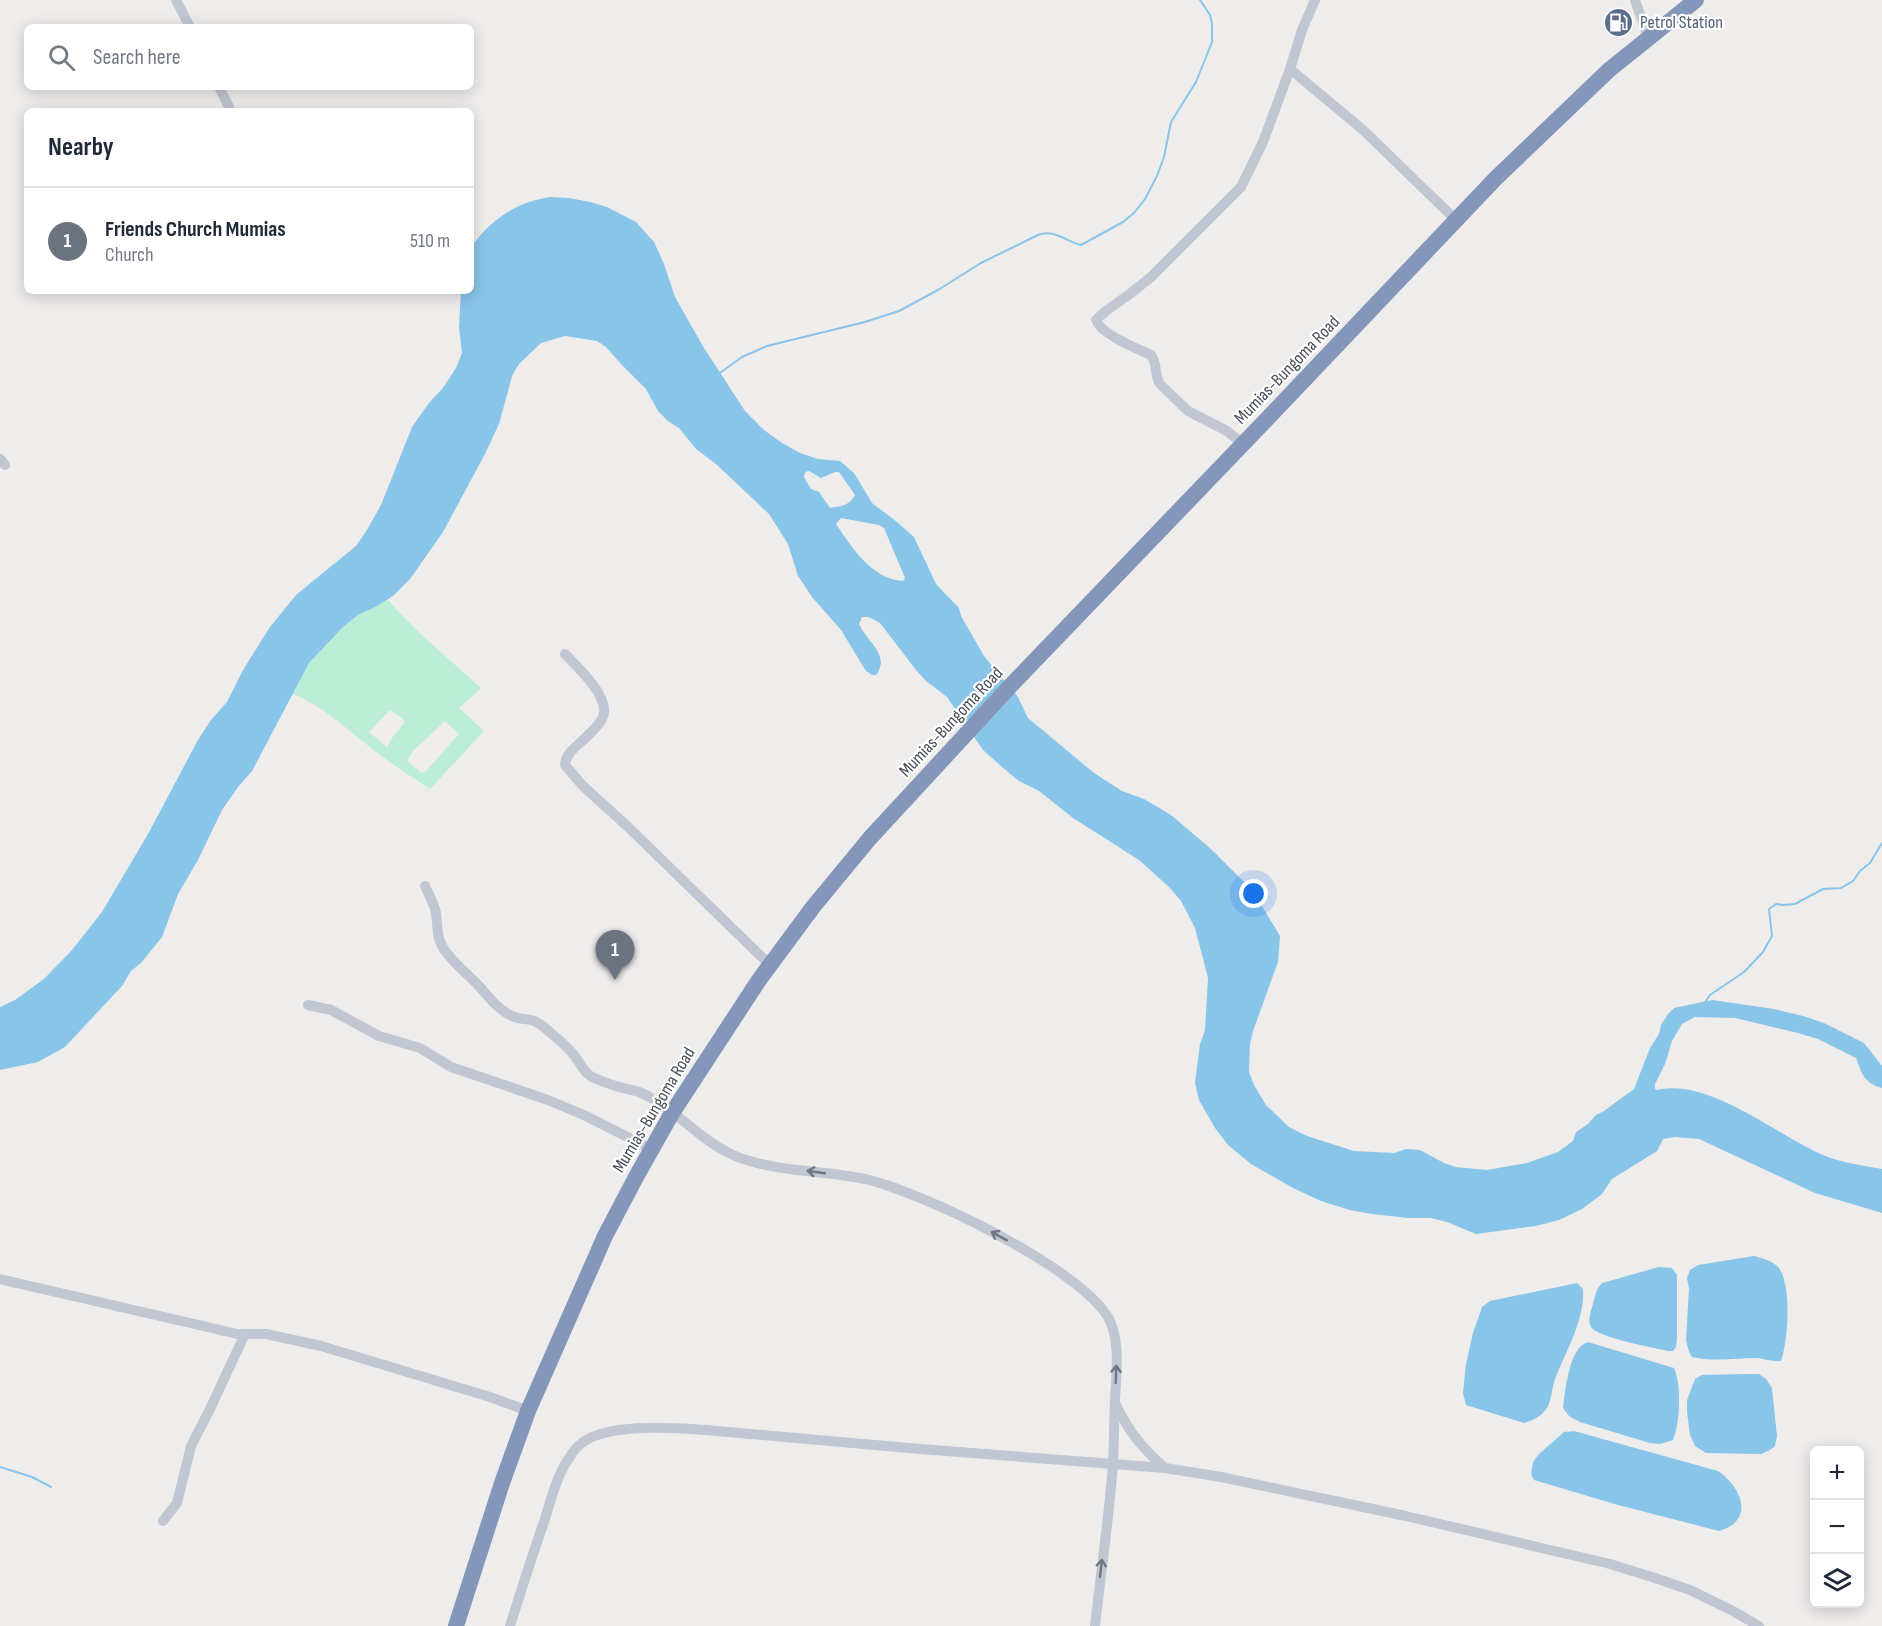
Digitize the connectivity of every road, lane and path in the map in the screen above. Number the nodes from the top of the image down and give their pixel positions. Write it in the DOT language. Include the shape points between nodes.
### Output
graph roads {
  1 [pos="176,0"];
  2 [pos="1315,0"];
  3 [pos="1635,0"];
  4 [pos="1688,3"];
  5 [pos="188,24"];
  6 [pos="1648,38"];
  7 [pos="1290,69"];
  8 [pos="220,90"];
  9 [pos="230,108"];
  10 [pos="1456,220"];
  11 [pos="1243,444"];
  12 [pos="565,654"];
  13 [pos="425,886"];
  14 [pos="770,965"];
  15 [pos="308,1005"];
  16 [pos="672,1113"];
  17 [pos="651,1149"];
  18 [pos="0,1279"];
  19 [pos="244,1334"];
  20 [pos="1115,1402"];
  21 [pos="528,1411"];
  22 [pos="1113,1464"];
  23 [pos="1164,1468"];
  24 [pos="164,1521"];
  25 [pos="456,1626"];
  26 [pos="510,1626"];
  27 [pos="1095,1626"];
  28 [pos="1759,1626"];
  1 -- 5 [label="street"];
  2 -- 7 [label="street"];
  3 -- 6 [label="street"];
  4 -- 6 [label="highway, Mumias-Bungoma Road"];
  6 -- 10 [label="highway, Mumias-Bungoma Road" via="1570,105"];
  7 -- 10 [label="street" via="1362,129"];
  7 -- 11 [label="street" via="1263,142 1241,187 1151,277 1096,320 1107,332 1151,355 1157,380 1188,411"];
  8 -- 9 [label="street"];
  10 -- 11 [label="highway, Mumias-Bungoma Road"];
  11 -- 14 [label="highway, Mumias-Bungoma Road" via="957,743 834,880"];
  12 -- 14 [label="street" via="593,684 605,706 597,726 566,757 565,765"];
  13 -- 16 [label="street" via="434,905 443,949 490,1000 514,1017 539,1023 575,1055 589,1074 620,1089 640,1092"];
  14 -- 16 [label="highway, Mumias-Bungoma Road"];
  15 -- 17 [label="street" via="331,1010 379,1036 420,1048 451,1067 578,1112"];
  16 -- 17 [label="highway, Mumias-Bungoma Road"];
  20 -- 16 [label="street, one-way" via="1115,1336 1109,1319 1079,1286 1043,1262 998,1235 908,1192 862,1179 772,1166 733,1155"];
  17 -- 21 [label="highway, Mumias-Bungoma Road" via="605,1236"];
  18 -- 19 [label="street"];
  19 -- 21 [label="street" via="321,1346"];
  19 -- 24 [label="street" via="191,1446 177,1503"];
  20 -- 22 [label="street"];
  20 -- 23 [label="street" via="1128,1429"];
  21 -- 25 [label="highway, Mumias-Bungoma Road"];
  22 -- 23 [label="street"];
  22 -- 26 [label="street" via="706,1430 642,1429 598,1435 574,1450 560,1476"];
  27 -- 22 [label="street, one-way"];
  23 -- 28 [label="street" via="1288,1490 1610,1564 1690,1590"];
}
